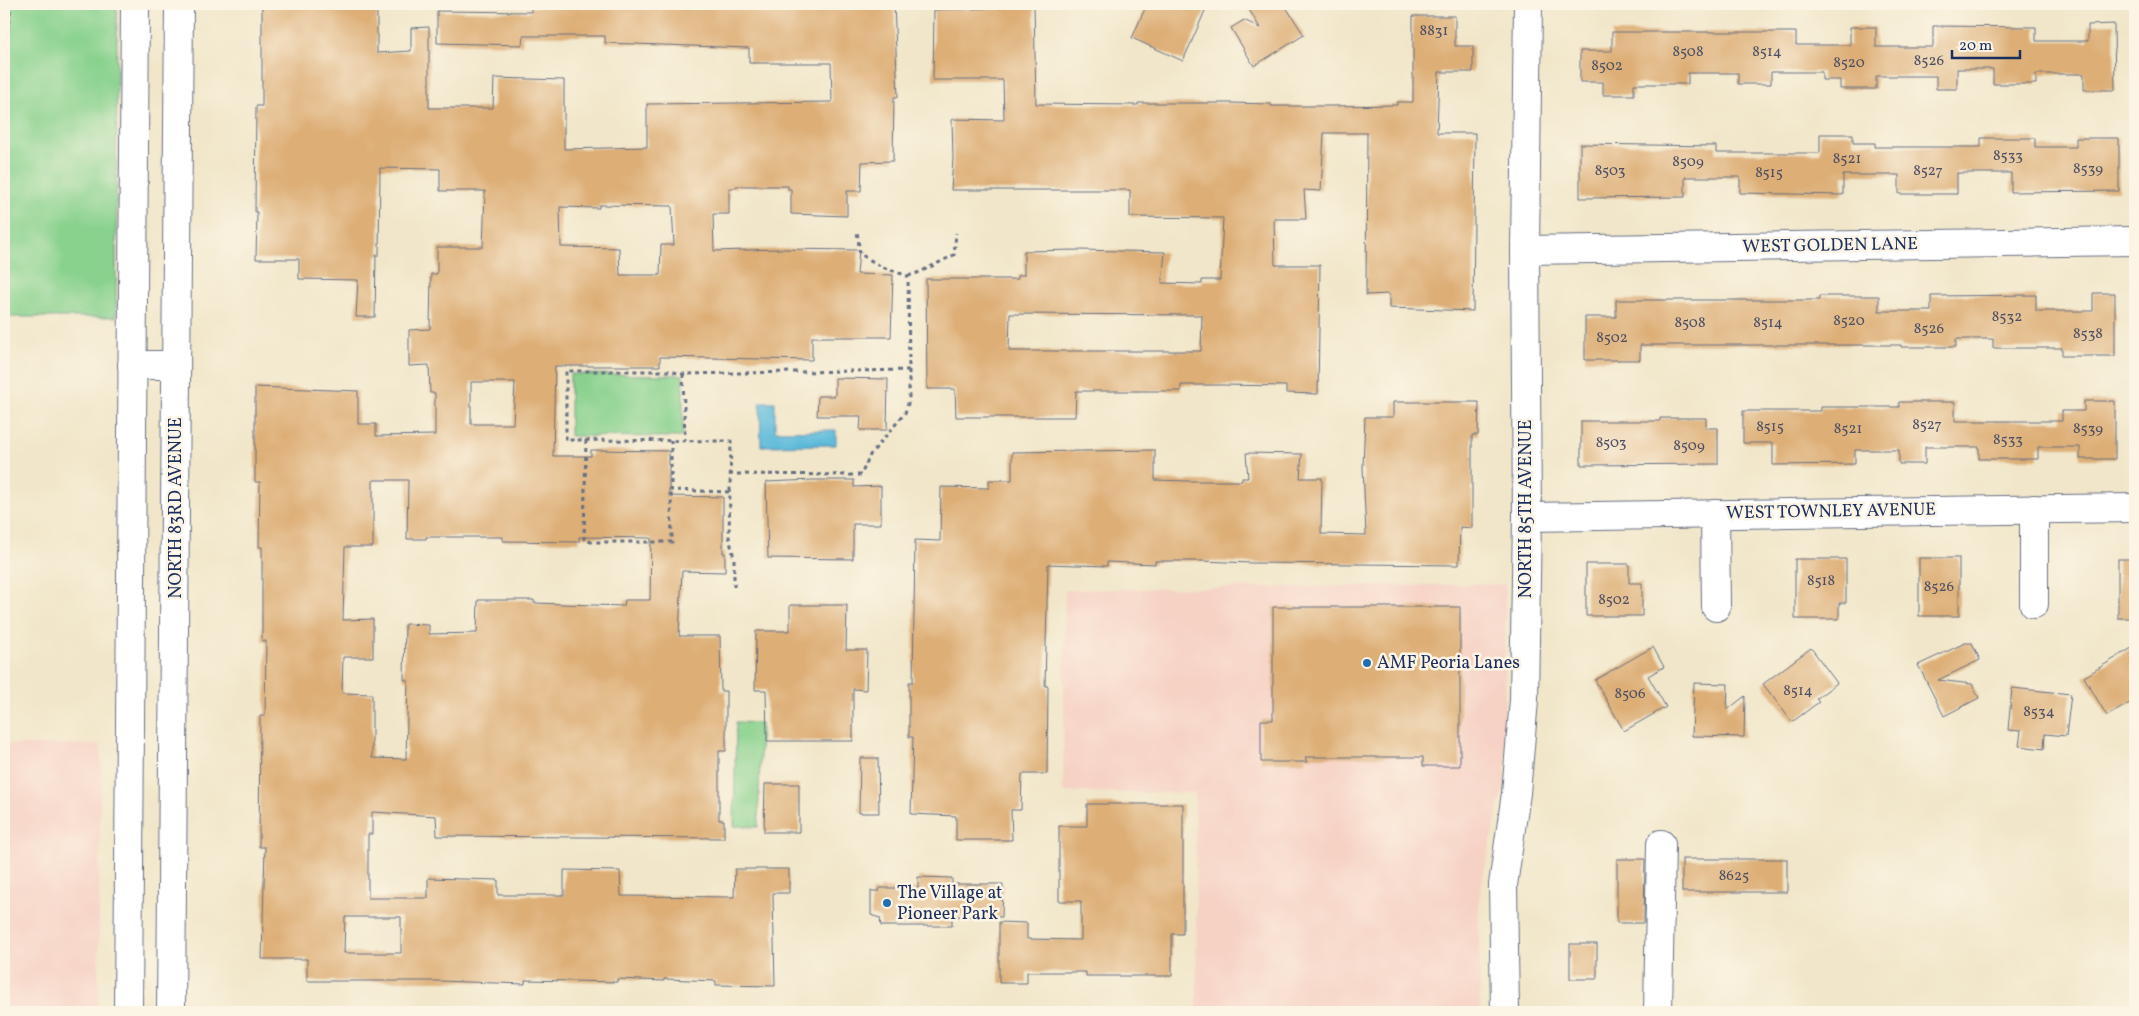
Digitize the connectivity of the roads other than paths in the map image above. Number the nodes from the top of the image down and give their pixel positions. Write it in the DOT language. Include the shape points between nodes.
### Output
graph roads {
  1 [pos="135,4"];
  2 [pos="179,4"];
  3 [pos="1528,4"];
  4 [pos="2135,241"];
  5 [pos="1526,250"];
  6 [pos="132,365"];
  7 [pos="176,365"];
  8 [pos="2135,508"];
  9 [pos="2034,509"];
  10 [pos="1715,514"];
  11 [pos="1527,517"];
  12 [pos="2034,604"];
  13 [pos="1716,607"];
  14 [pos="1661,844"];
  15 [pos="128,1012"];
  16 [pos="171,1012"];
  17 [pos="1505,1012"];
  18 [pos="1658,1012"];
  1 -- 6 [label="street"];
  2 -- 7 [label="street, NORTH 83RD AVENUE"];
  3 -- 5 [label="street, NORTH 85TH AVENUE"];
  4 -- 5 [label="street, WEST GOLDEN LANE"];
  5 -- 11 [label="street, NORTH 85TH AVENUE"];
  6 -- 7 [label="street"];
  6 -- 15 [label="street"];
  7 -- 16 [label="street, NORTH 83RD AVENUE"];
  8 -- 9 [label="street, WEST TOWNLEY AVENUE"];
  9 -- 10 [label="street, WEST TOWNLEY AVENUE"];
  9 -- 12 [label="street"];
  10 -- 11 [label="street, WEST TOWNLEY AVENUE"];
  10 -- 13 [label="street"];
  11 -- 17 [label="street, NORTH 85TH AVENUE" via="1524,700 1516,793 1503,885"];
  14 -- 18 [label="street"];
}
